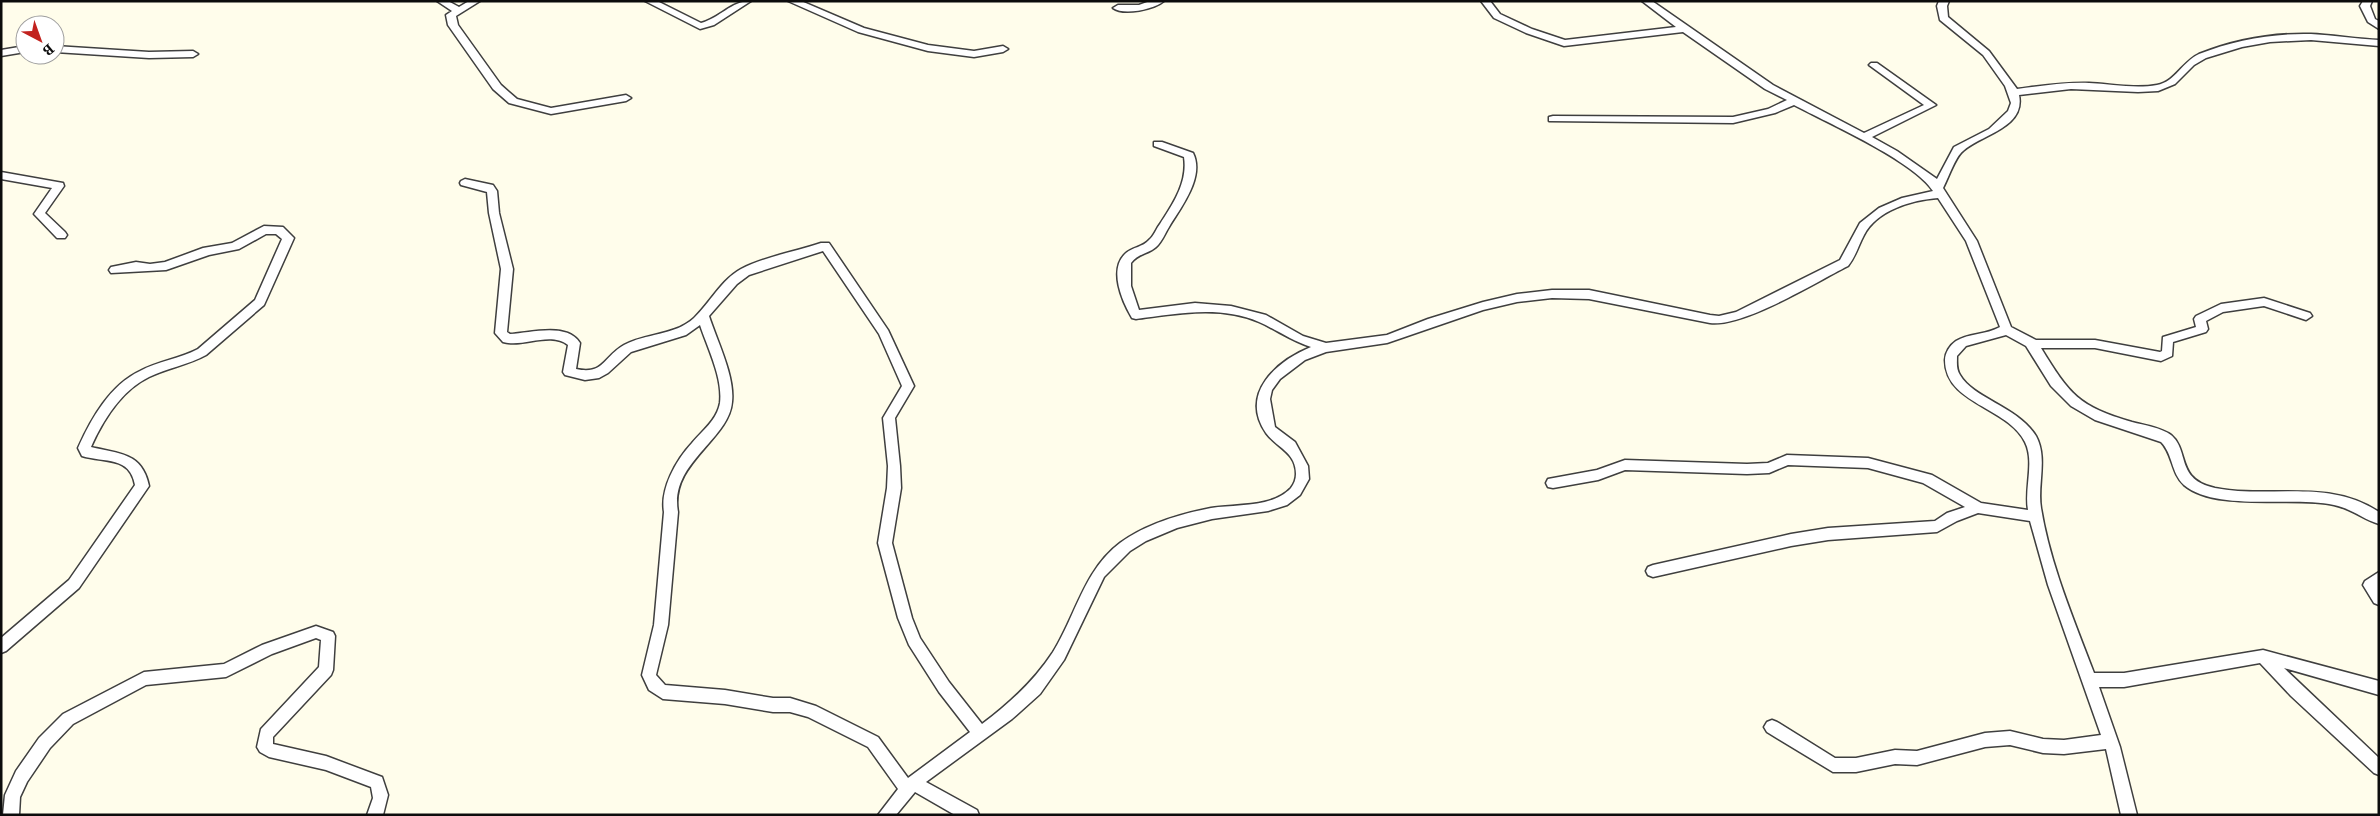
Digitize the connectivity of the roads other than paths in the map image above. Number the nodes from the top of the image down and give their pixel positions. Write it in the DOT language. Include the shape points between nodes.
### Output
graph roads {
  1 [pos="441,1"];
  2 [pos="476,1"];
  3 [pos="649,1"];
  4 [pos="747,1"];
  5 [pos="792,1"];
  6 [pos="1160,1"];
  7 [pos="1485,1"];
  8 [pos="1646,1"];
  9 [pos="1944,1"];
  10 [pos="2368,1"];
  11 [pos="1118,8"];
  12 [pos="459,11"];
  13 [pos="2379,26"];
  14 [pos="1685,29"];
  15 [pos="2379,43"];
  16 [pos="1003,49"];
  17 [pos="65,50"];
  18 [pos="15,51"];
  19 [pos="1,53"];
  20 [pos="193,54"];
  21 [pos="1874,65"];
  22 [pos="2014,93"];
  23 [pos="626,98"];
  24 [pos="1794,101"];
  25 [pos="1553,120"];
  26 [pos="1864,137"];
  27 [pos="1158,144"];
  28 [pos="1,175"];
  29 [pos="465,183"];
  30 [pos="1939,190"];
  31 [pos="61,235"];
  32 [pos="115,270"];
  33 [pos="703,315"];
  34 [pos="2306,316"];
  35 [pos="2006,329"];
  36 [pos="2031,343"];
  37 [pos="1327,348"];
  38 [pos="1553,483"];
  39 [pos="1978,508"];
  40 [pos="2037,517"];
  41 [pos="2379,520"];
  42 [pos="1653,571"];
  43 [pos="2379,578"];
  44 [pos="2379,599"];
  45 [pos="1,647"];
  46 [pos="2263,656"];
  47 [pos="2091,680"];
  48 [pos="2379,688"];
  49 [pos="1772,727"];
  50 [pos="980,733"];
  51 [pos="2110,741"];
  52 [pos="2379,768"];
  53 [pos="910,786"];
  54 [pos="11,815"];
  55 [pos="374,815"];
  56 [pos="886,815"];
  57 [pos="971,815"];
  58 [pos="2129,815"];
  1 -- 12 [label="street"];
  2 -- 12 [label="street"];
  3 -- 4 [label="street" via="700,26"];
  5 -- 16 [label="street" via="861,30 934,50 974,54"];
  6 -- 11 [label="street" via="1140,8"];
  7 -- 14 [label="street" via="1497,16 1564,42"];
  8 -- 14 [label="street"];
  9 -- 22 [label="street" via="1942,13 1946,22 1986,52"];
  10 -- 13 [label="street" via="2365,6 2368,15"];
  12 -- 23 [label="street" via="451,15 453,25 497,88 513,101 550,111"];
  14 -- 24 [label="street" via="1734,65"];
  15 -- 22 [label="street" via="2310,37 2265,41 2197,58 2187,64 2171,83 2159,88 2123,90 2077,86"];
  17 -- 20 [label="street"];
  18 -- 19 [label="street"];
  21 -- 26 [label="street" via="1931,105"];
  22 -- 30 [label="street" via="2016,103 2013,112 1986,136 1958,149"];
  24 -- 25 [label="street" via="1726,120"];
  24 -- 26 [label="street"];
  26 -- 30 [label="street" via="1922,172"];
  27 -- 37 [label="street" via="1189,155 1189,175 1184,194 1155,241 1129,256 1125,264 1126,292 1136,315 1195,307 1232,310 1262,318 1299,339"];
  28 -- 31 [label="street" via="59,186 39,214"];
  29 -- 33 [label="street" via="492,191 506,269 503,337 566,337 574,343 568,372 594,375 627,349 676,334 692,326"];
  30 -- 35 [label="street" via="1971,241"];
  30 -- 37 [label="street" via="1874,216 1865,224 1844,263 1739,316 1710,319 1595,295 1562,293 1497,302 1388,339"];
  32 -- 45 [label="street" via="174,264 207,251 235,246 264,230 279,230 288,238 264,296 221,338 191,358 144,374 114,397 84,448 87,452 131,463 140,476 142,486 74,584"];
  33 -- 50 [label="street" via="745,272 825,246 884,334 908,386 889,418 894,488 885,543 914,641"];
  33 -- 53 [label="street" via="727,389 726,403 723,415 694,450 670,494 661,625 649,675 651,683 663,692 790,705 811,711 874,742"];
  34 -- 36 [label="street" via="2264,302 2221,308 2200,319 2202,329 2168,340 2168,353 2161,356 2095,344"];
  35 -- 36 [label="street"];
  35 -- 40 [label="street" via="1962,342 1953,352 1951,368 1955,380 1963,387 2012,418 2027,433 2034,454 2034,507"];
  36 -- 41 [label="street" via="2054,380 2072,400 2089,411 2166,438 2184,476 2199,487 2225,495 2326,498 2355,505"];
  37 -- 50 [label="street" via="1307,354 1286,368 1264,393 1266,418 1271,429 1293,450 1303,471 1297,490 1278,503 1213,513 1168,525 1126,546 1099,573 1045,678 1024,701"];
  38 -- 39 [label="street" via="1598,475 1625,465 1747,469 1769,468 1787,460 1868,463 1927,479"];
  39 -- 40 [label="street"];
  39 -- 42 [label="street" via="1937,526 1828,534"];
  40 -- 47 [label="street" via="2046,554"];
  43 -- 44 [label="street" via="2370,585"];
  46 -- 47 [label="street" via="2124,680"];
  46 -- 48 [label="street"];
  46 -- 52 [label="street"];
  47 -- 51 [label="street"];
  49 -- 51 [label="street" via="1833,765 1842,767 1895,757 1917,758 1985,740 2010,738 2050,746"];
  50 -- 53 [label="street"];
  51 -- 58 [label="street"];
  53 -- 56 [label="street"];
  53 -- 57 [label="street"];
  54 -- 55 [label="street" via="17,785 44,742 56,727 68,719 144,679 226,670 268,649 316,632 328,636 326,670 266,734 265,747 326,763 377,782 381,798"];
}
